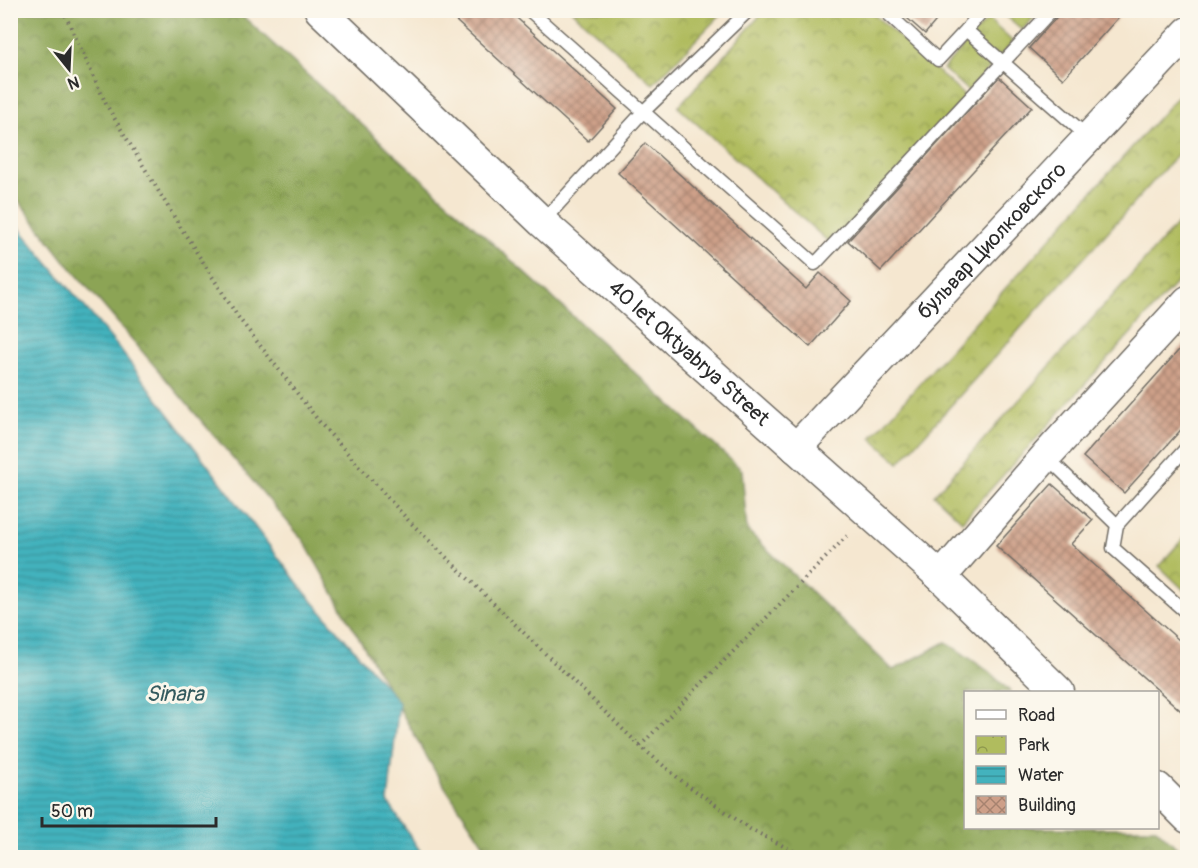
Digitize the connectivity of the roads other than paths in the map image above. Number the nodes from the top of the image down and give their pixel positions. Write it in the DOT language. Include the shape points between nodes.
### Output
graph roads {
  1 [pos="320,10"];
  2 [pos="529,10"];
  3 [pos="749,10"];
  4 [pos="884,10"];
  5 [pos="983,10"];
  6 [pos="1052,10"];
  7 [pos="966,30"];
  8 [pos="1188,32"];
  9 [pos="1002,62"];
  10 [pos="642,113"];
  11 [pos="1089,138"];
  12 [pos="542,222"];
  13 [pos="1188,301"];
  14 [pos="1188,446"];
  15 [pos="796,448"];
  16 [pos="1046,456"];
  17 [pos="1117,525"];
  18 [pos="941,577"];
  19 [pos="1188,614"];
  20 [pos="1057,691"];
  21 [pos="1159,789"];
  22 [pos="1188,818"];
  1 -- 12 [label="street, 40 let Oktyabrya Street"];
  2 -- 10 [label="lane"];
  3 -- 10 [label="lane"];
  4 -- 7 [label="lane" via="938,60"];
  5 -- 7 [label="lane"];
  6 -- 9 [label="lane"];
  7 -- 9 [label="lane"];
  8 -- 11 [label="street, бульвар Циолковского"];
  9 -- 10 [label="lane" via="814,264"];
  9 -- 11 [label="lane"];
  10 -- 12 [label="lane"];
  11 -- 15 [label="street, бульвар Циолковского"];
  12 -- 15 [label="street, 40 let Oktyabrya Street"];
  13 -- 16 [label="street"];
  14 -- 17 [label="lane"];
  15 -- 18 [label="street, 40 let Oktyabrya Street"];
  16 -- 17 [label="lane"];
  16 -- 18 [label="street"];
  17 -- 19 [label="lane" via="1113,548"];
  18 -- 20 [label="street, 40 let Oktyabrya Street"];
  21 -- 22 [label="street"];
}
